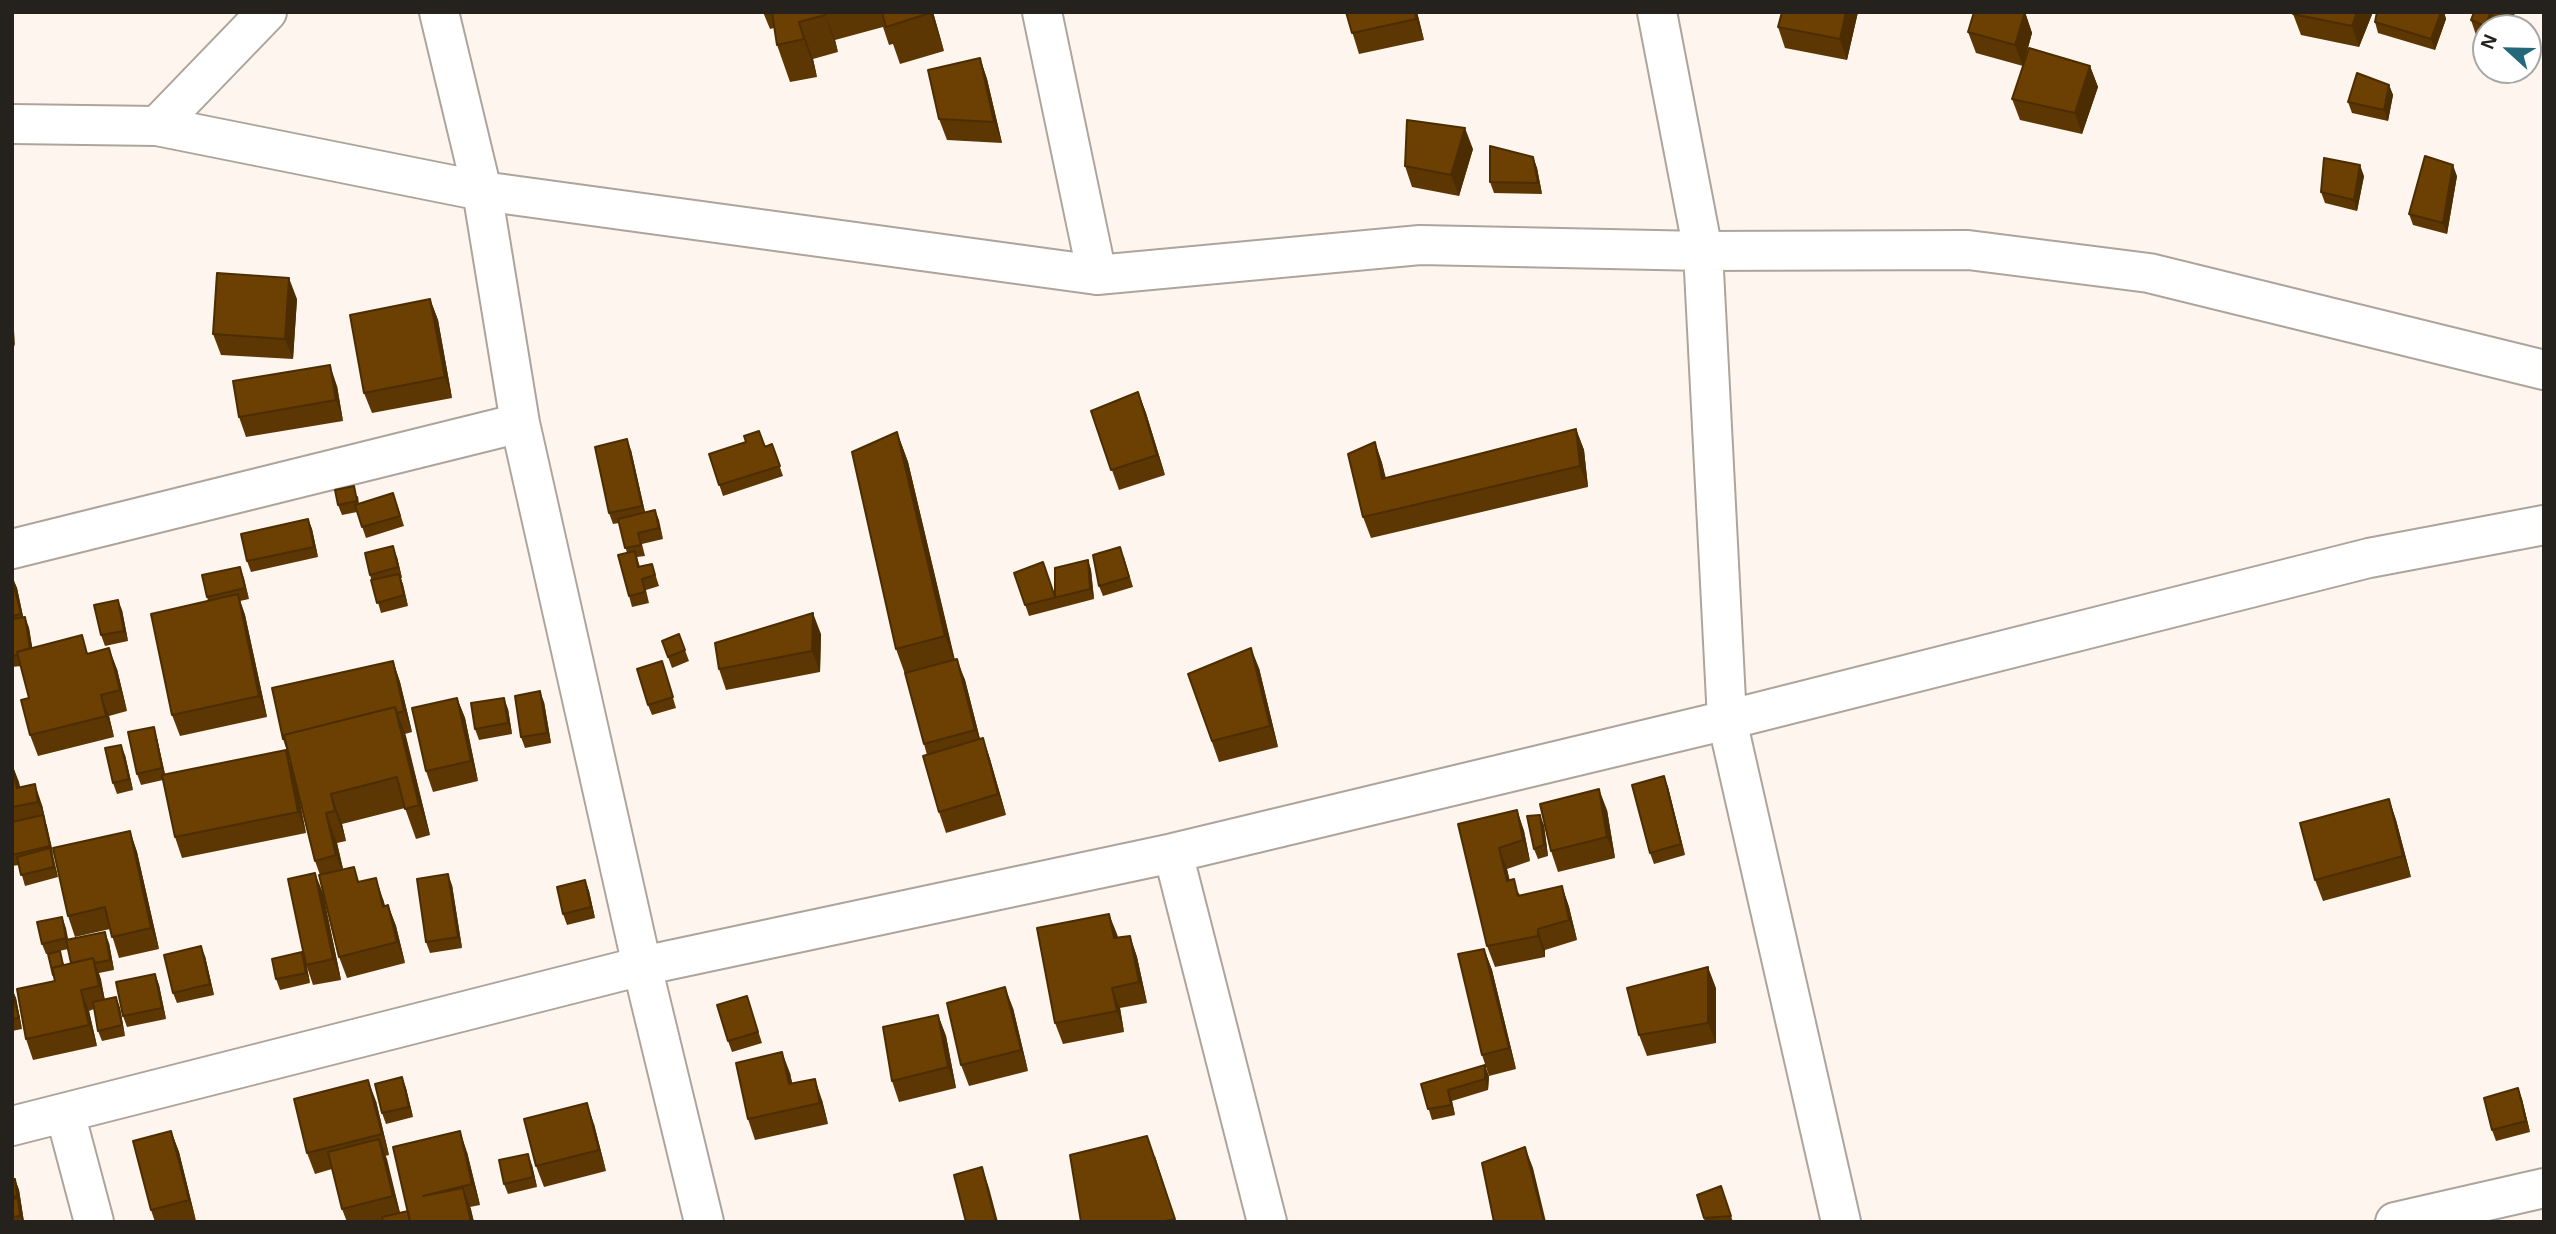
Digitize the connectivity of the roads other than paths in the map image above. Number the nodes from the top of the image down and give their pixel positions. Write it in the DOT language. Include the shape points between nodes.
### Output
graph roads {
  1 [pos="267,12"];
  2 [pos="439,12"];
  3 [pos="1042,12"];
  4 [pos="1657,12"];
  5 [pos="12,124"];
  6 [pos="157,126"];
  7 [pos="482,191"];
  8 [pos="1703,251"];
  9 [pos="1097,275"];
  10 [pos="2544,370"];
  11 [pos="520,424"];
  12 [pos="2544,525"];
  13 [pos="12,549"];
  14 [pos="1727,720"];
  15 [pos="1173,853"];
  16 [pos="642,966"];
  17 [pos="65,1112"];
  18 [pos="12,1126"];
  19 [pos="2544,1188"];
  20 [pos="94,1222"];
  21 [pos="704,1222"];
  22 [pos="1266,1222"];
  23 [pos="1841,1222"];
  24 [pos="2395,1222"];
  1 -- 6 [label="street"];
  2 -- 7 [label="street"];
  3 -- 9 [label="street"];
  4 -- 8 [label="street"];
  5 -- 6 [label="street"];
  6 -- 7 [label="street"];
  7 -- 9 [label="street"];
  7 -- 11 [label="street"];
  8 -- 9 [label="street" via="1420,245"];
  8 -- 10 [label="street" via="1968,250 2149,273"];
  8 -- 14 [label="street"];
  11 -- 13 [label="street"];
  11 -- 16 [label="street"];
  12 -- 14 [label="street" via="2369,558"];
  14 -- 15 [label="street"];
  14 -- 23 [label="street"];
  15 -- 16 [label="street"];
  15 -- 22 [label="street"];
  16 -- 17 [label="street"];
  16 -- 21 [label="street"];
  17 -- 18 [label="street"];
  17 -- 20 [label="street"];
  19 -- 24 [label="street"];
}
